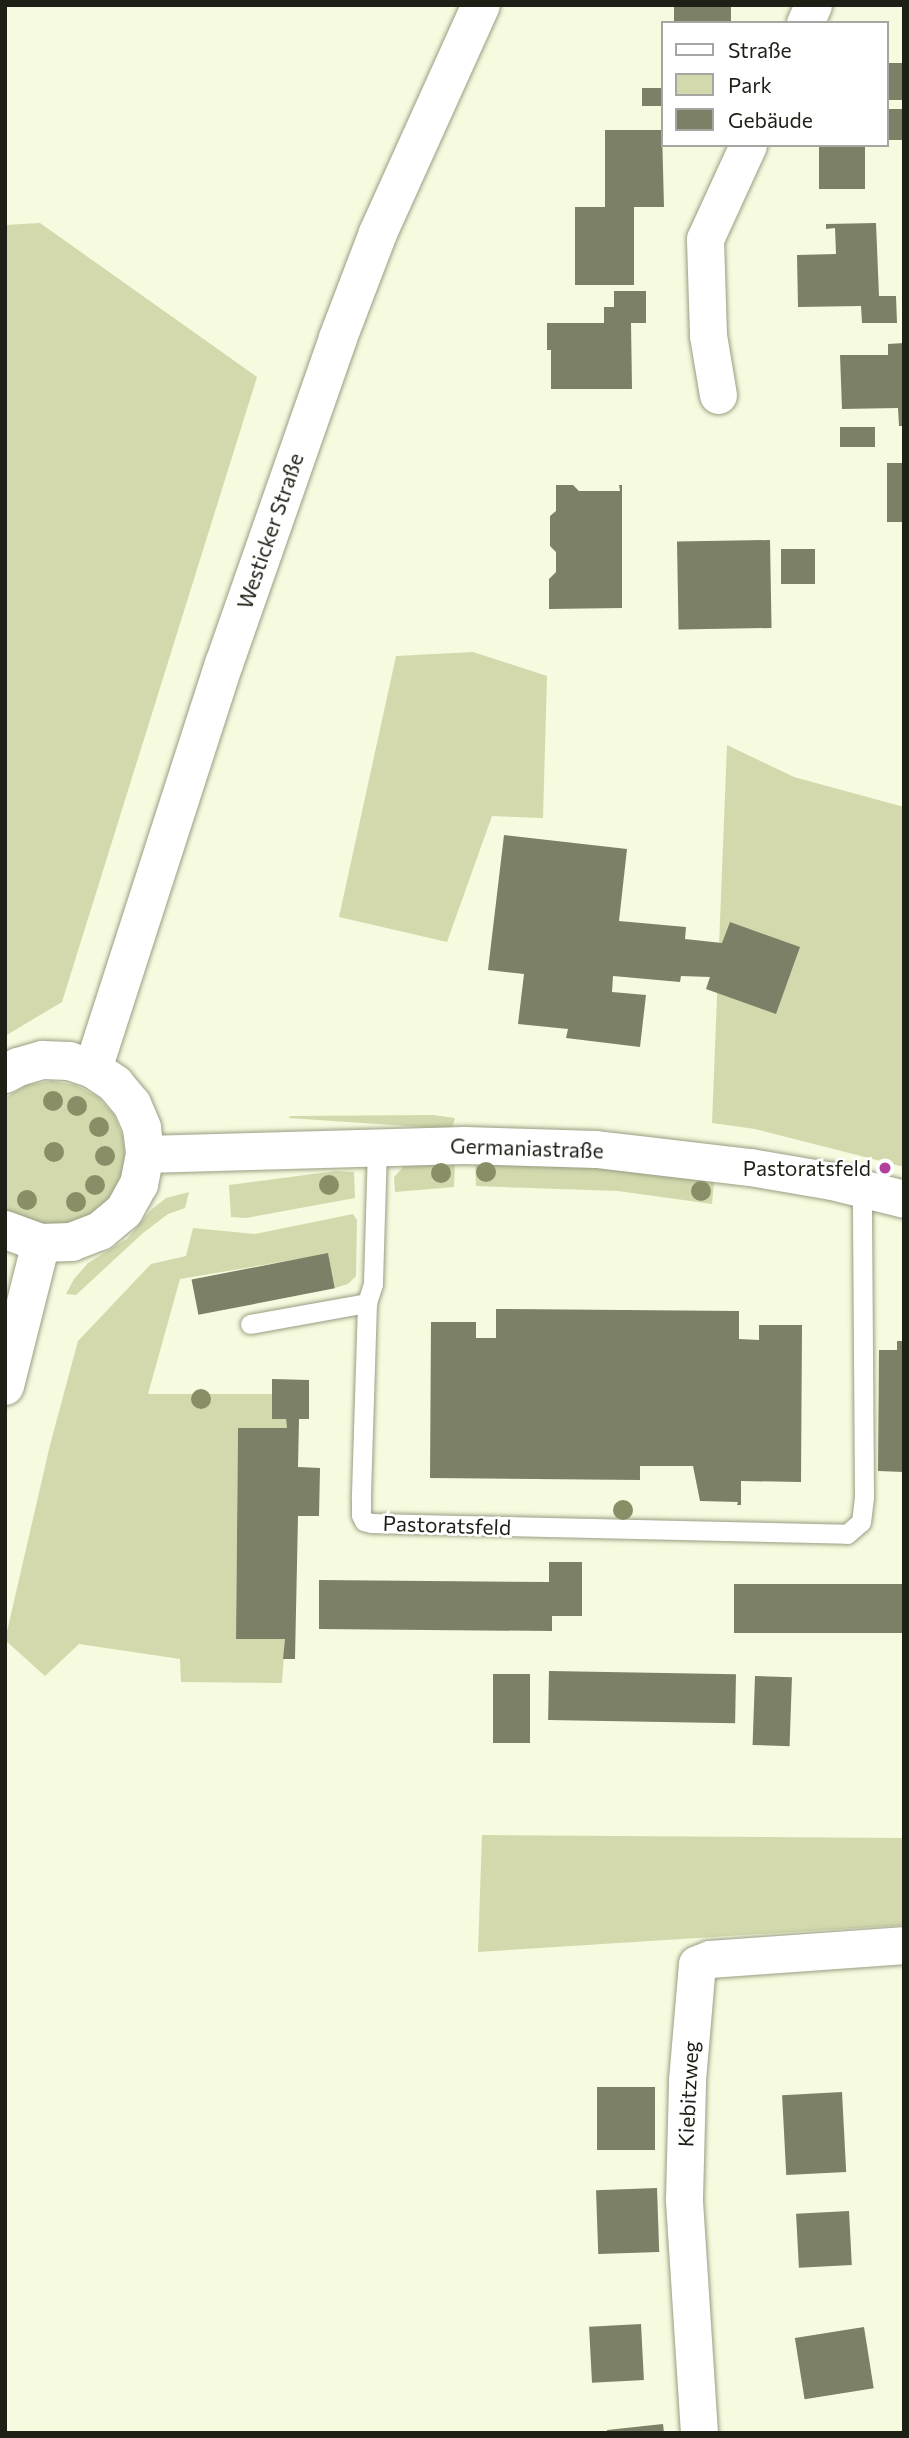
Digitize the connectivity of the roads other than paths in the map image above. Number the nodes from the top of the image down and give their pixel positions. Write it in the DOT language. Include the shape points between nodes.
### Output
graph roads {
  1 [pos="481,5"];
  2 [pos="813,5"];
  3 [pos="806,21"];
  4 [pos="747,147"];
  5 [pos="718,395"];
  6 [pos="93,1069"];
  7 [pos="5,1074"];
  8 [pos="377,1147"];
  9 [pos="145,1154"];
  10 [pos="862,1188"];
  11 [pos="904,1199"];
  12 [pos="5,1230"];
  13 [pos="41,1243"];
  14 [pos="368,1303"];
  15 [pos="250,1324"];
  16 [pos="5,1386"];
  17 [pos="904,1945"];
  18 [pos="699,2433"];
  1 -- 6 [label="street, Westicker Straße" via="378,233 338,338 224,664"];
  2 -- 3 [label="street"];
  4 -- 5 [label="street" via="705,239 708,335"];
  6 -- 7 [label="street" via="69,1061 43,1060"];
  6 -- 9 [label="street" via="115,1084 132,1104 142,1128"];
  8 -- 9 [label="street, Germaniastraße"];
  8 -- 10 [label="street, Germaniastraße" via="596,1149 750,1167"];
  8 -- 14 [label="lane, Pastoratsfeld" via="373,1284"];
  9 -- 13 [label="street" via="139,1184 116,1218 100,1231 72,1242"];
  10 -- 11 [label="street, Germaniastraße"];
  10 -- 14 [label="lane, Pastoratsfeld" via="864,1497 861,1522 847,1534 364,1521"];
  12 -- 13 [label="street"];
  13 -- 16 [label="street"];
  14 -- 15 [label="lane"];
  17 -- 18 [label="street, Kiebitzweg" via="723,1958 697,1964 687,2080 684,2199"];
}
